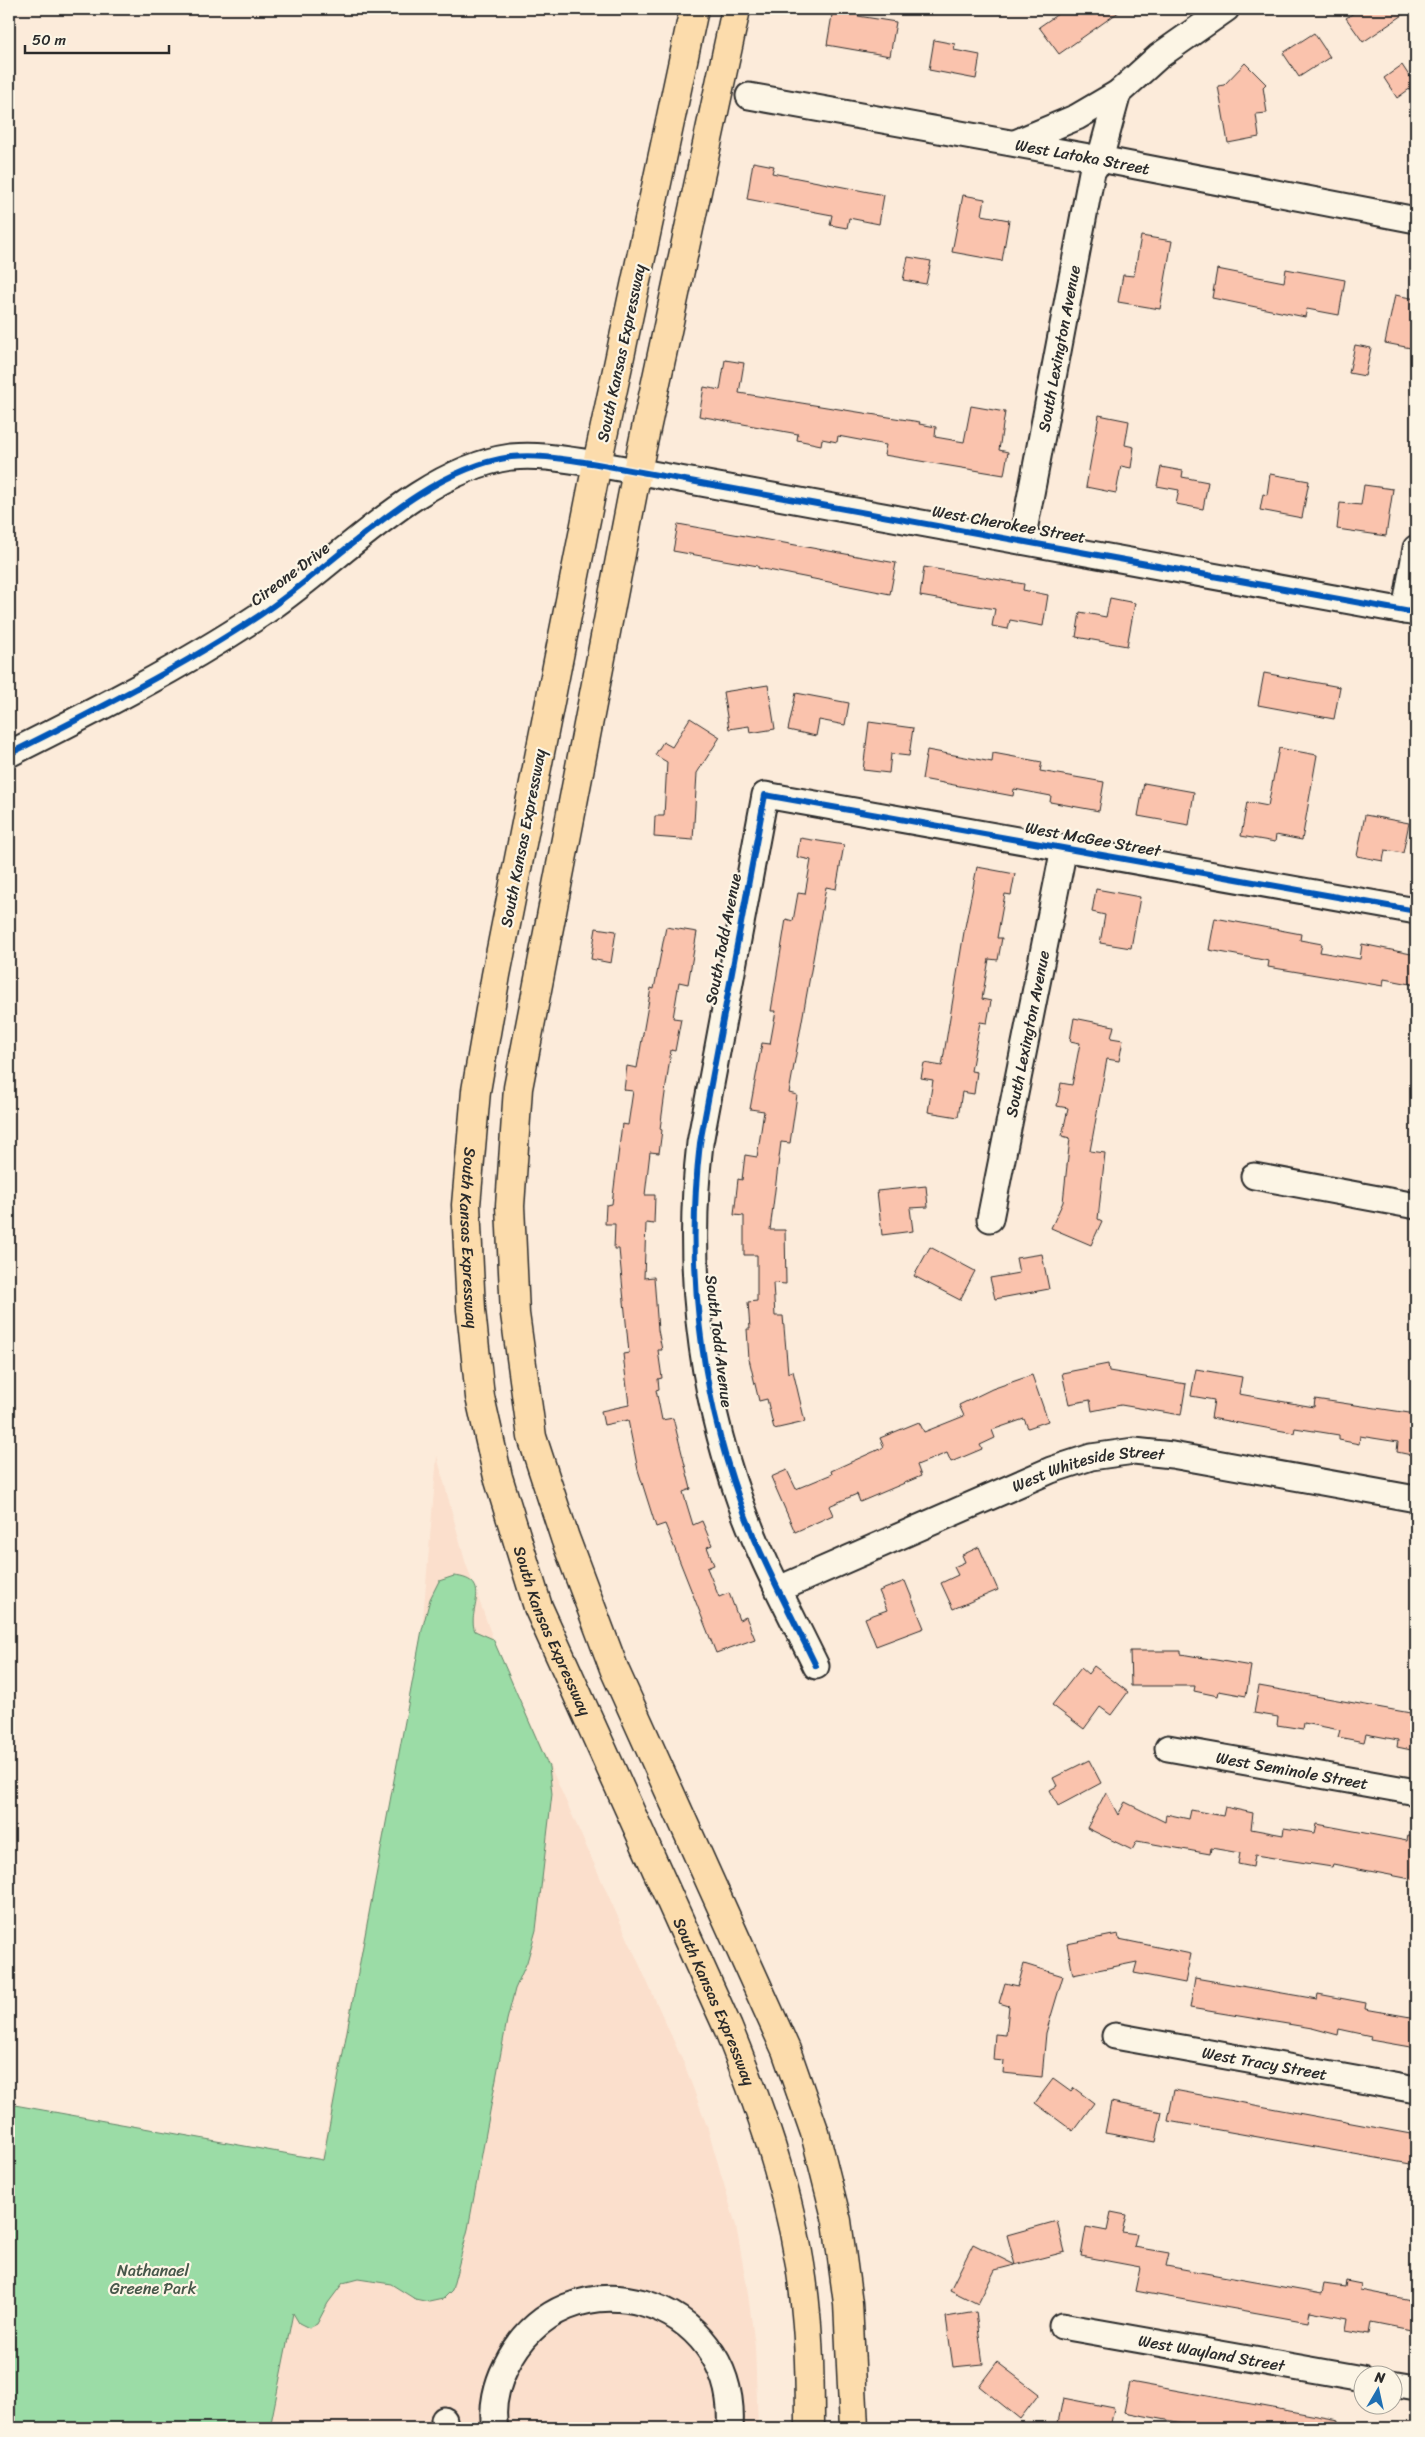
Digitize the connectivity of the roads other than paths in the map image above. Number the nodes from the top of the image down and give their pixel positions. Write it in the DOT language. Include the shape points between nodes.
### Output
graph roads {
  1 [pos="694,9"];
  2 [pos="736,9"];
  3 [pos="1226,9"];
  4 [pos="1118,93"];
  5 [pos="749,96"];
  6 [pos="1012,144"];
  7 [pos="1100,159"];
  8 [pos="1416,220"];
  9 [pos="597,464"];
  10 [pos="637,471"];
  11 [pos="1022,541"];
  12 [pos="1416,548"];
  13 [pos="1410,612"];
  14 [pos="9,754"];
  15 [pos="765,795"];
  16 [pos="1064,848"];
  17 [pos="1416,910"];
  18 [pos="1254,1176"];
  19 [pos="1416,1206"];
  20 [pos="990,1219"];
  21 [pos="1416,1499"];
  22 [pos="779,1589"];
  23 [pos="816,1666"];
  24 [pos="1168,1748"];
  25 [pos="1416,1792"];
  26 [pos="1115,2036"];
  27 [pos="1416,2090"];
  28 [pos="1062,2326"];
  29 [pos="1352,2377"];
  30 [pos="1402,2386"];
  31 [pos="1416,2388"];
  32 [pos="495,2428"];
  33 [pos="730,2428"];
  34 [pos="810,2428"];
  35 [pos="854,2428"];
  1 -- 9 [label="main road, South Kansas Expressway"];
  2 -- 10 [label="main road"];
  3 -- 4 [label="street" via="1159,56"];
  4 -- 6 [label="street" via="1077,118"];
  4 -- 7 [label="street, South Lexington Avenue"];
  5 -- 6 [label="street, West Latoka Street"];
  6 -- 7 [label="street, West Latoka Street"];
  7 -- 8 [label="street, West Latoka Street"];
  7 -- 11 [label="street, South Lexington Avenue" via="1092,172"];
  9 -- 10 [label="street, West Cherokee Street"];
  9 -- 14 [label="street, Cireone Drive" via="538,456 510,458 462,473 390,514 261,614 121,698"];
  9 -- 34 [label="main road, South Kansas Expressway" via="476,1091 466,1205 471,1310 480,1397 498,1478 538,1607 756,2096 777,2163 798,2258 806,2312"];
  10 -- 11 [label="street, West Cherokee Street"];
  10 -- 35 [label="main road" via="518,1088 510,1206 515,1314 532,1437 565,1538 615,1671 786,2050 815,2133 837,2221 848,2303"];
  11 -- 13 [label="street, West Cherokee Street"];
  12 -- 13 [label="street"];
  15 -- 16 [label="street, West McGee Street"];
  15 -- 22 [label="street, South Todd Avenue" via="707,1098 695,1188 694,1226 706,1377 715,1417 740,1502"];
  16 -- 17 [label="street, West McGee Street"];
  16 -- 20 [label="street, South Lexington Avenue"];
  18 -- 19 [label="street"];
  21 -- 22 [label="street, West Whiteside Street" via="1172,1455 1134,1451 1091,1457 1051,1470"];
  22 -- 23 [label="street, South Todd Avenue"];
  24 -- 25 [label="street, West Seminole Street"];
  26 -- 27 [label="street, West Tracy Street"];
  28 -- 29 [label="street, West Wayland Street"];
  30 -- 31 [label="street"];
  32 -- 33 [label="street" via="493,2419 498,2382 514,2348 540,2321 574,2304 611,2297 648,2303 682,2320 708,2346 726,2379 731,2409"];
}
